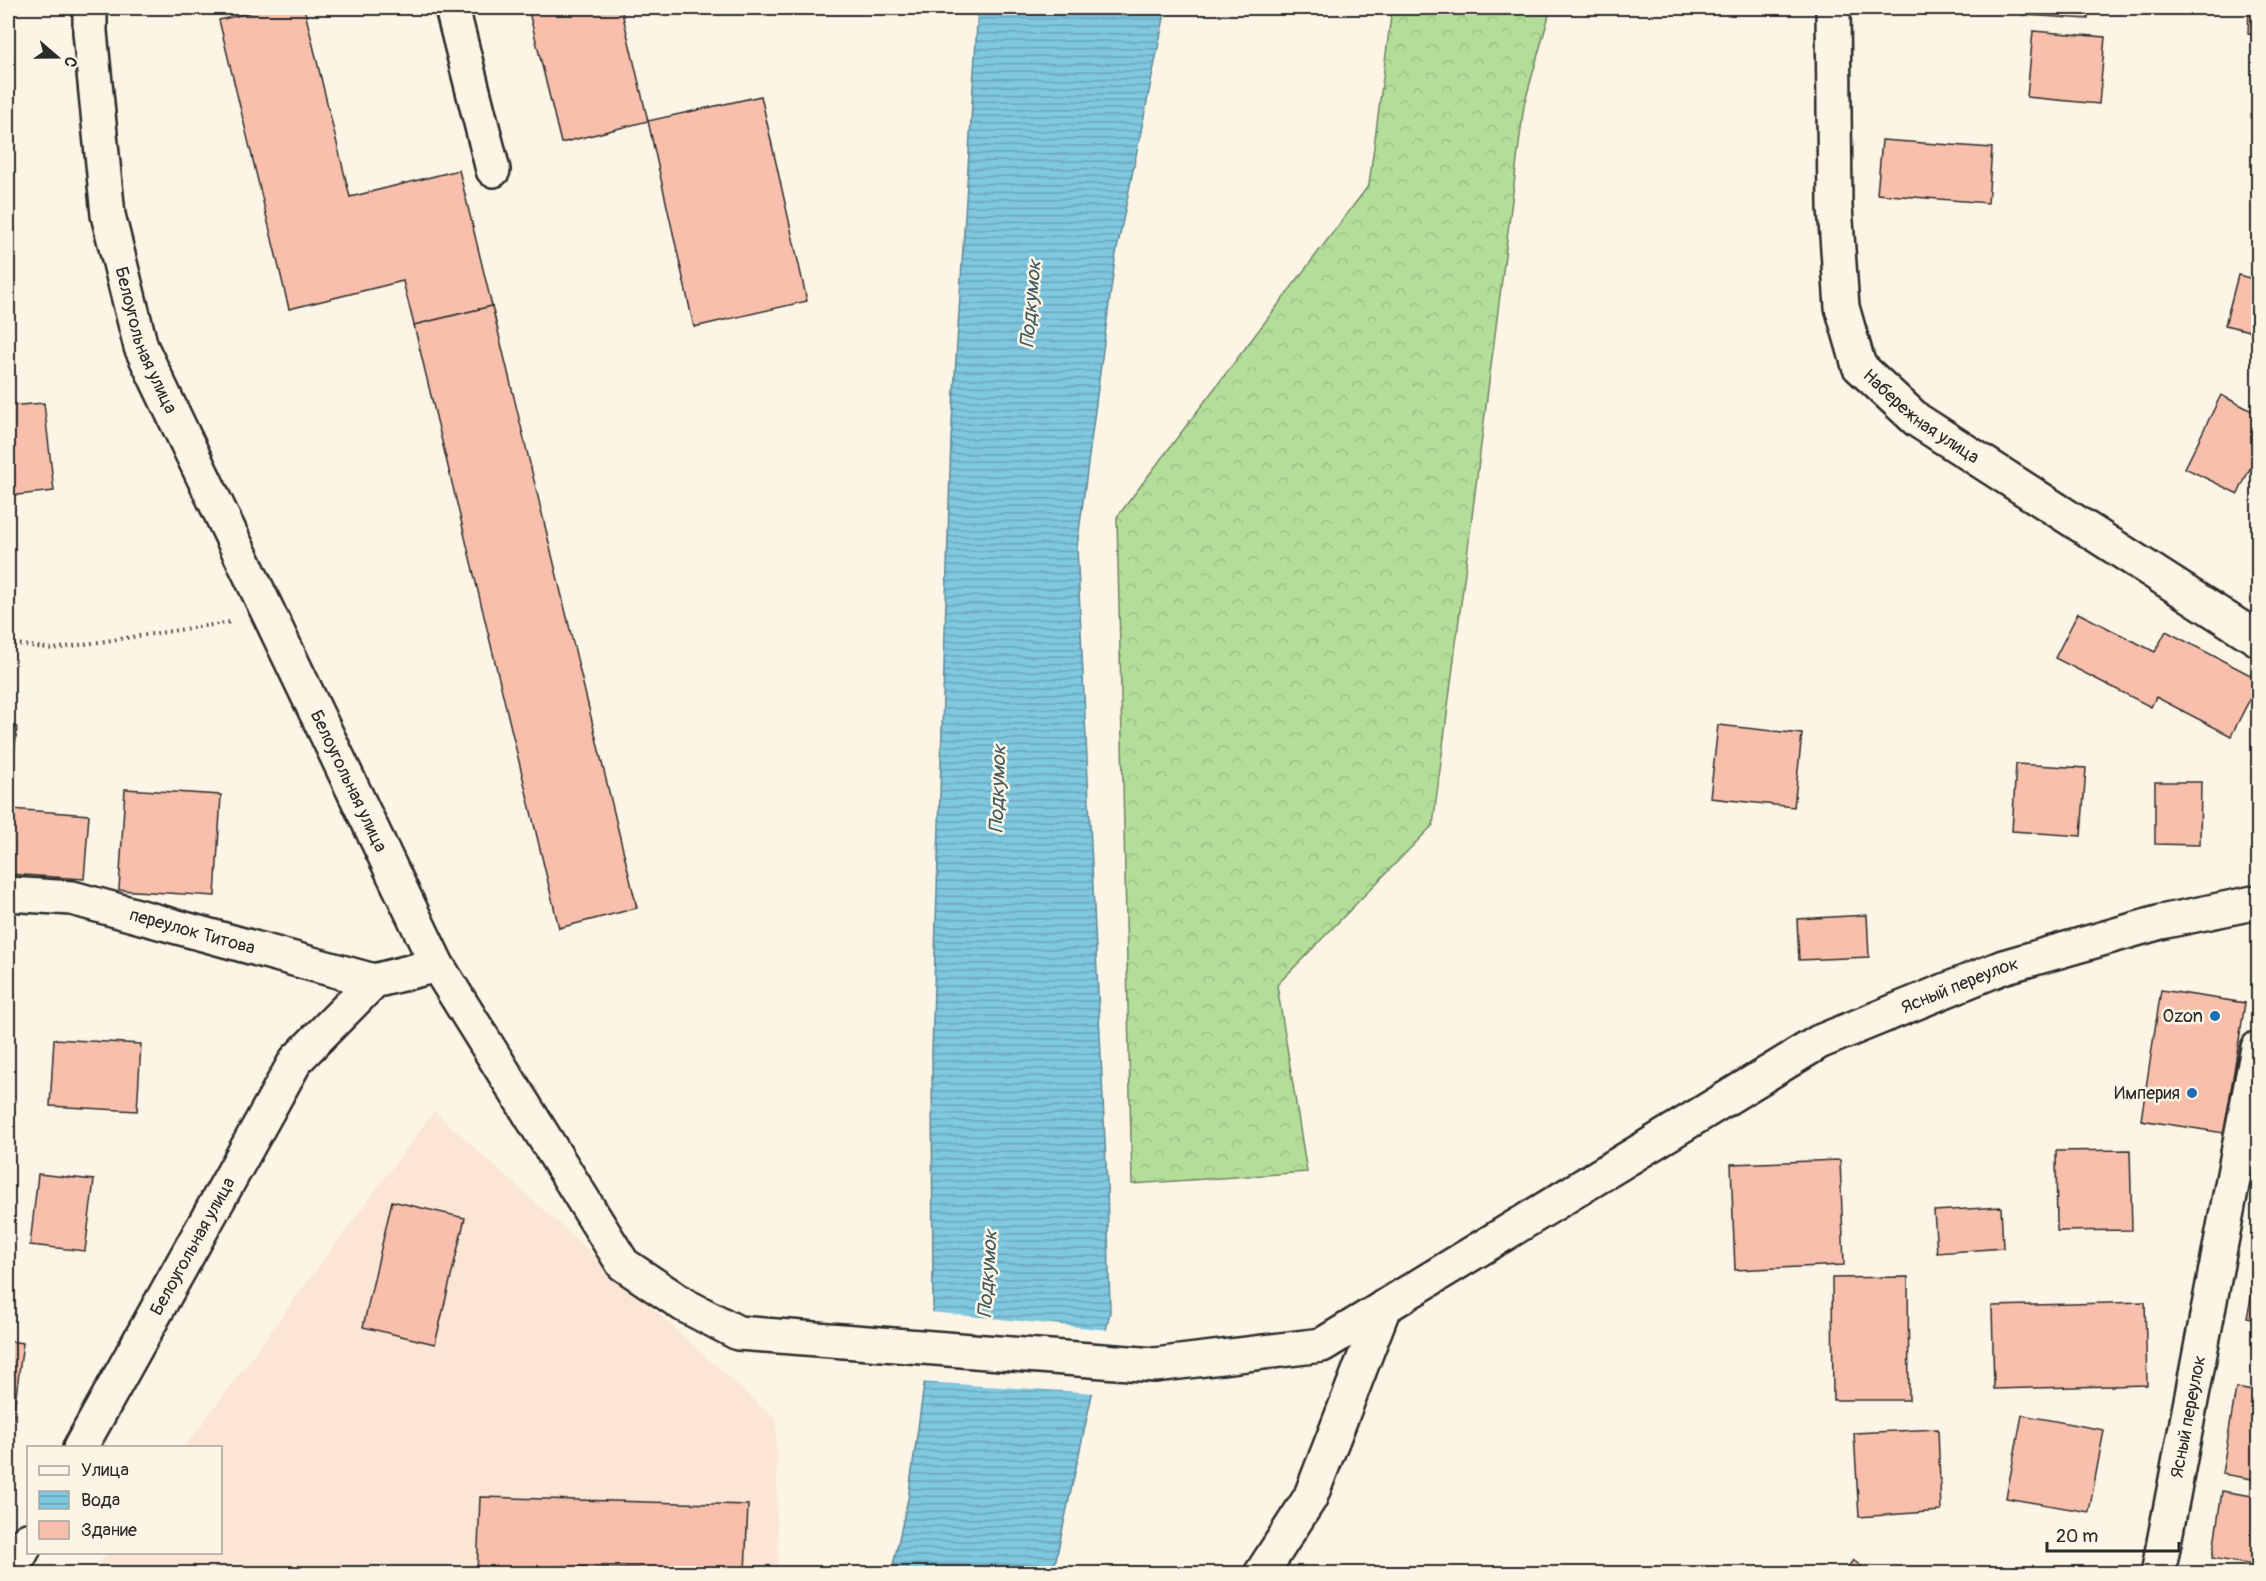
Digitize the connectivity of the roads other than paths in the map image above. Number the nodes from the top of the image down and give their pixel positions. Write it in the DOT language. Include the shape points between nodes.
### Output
graph roads {
  1 [pos="90,8"];
  2 [pos="452,8"];
  3 [pos="1833,8"];
  4 [pos="493,170"];
  5 [pos="2259,639"];
  6 [pos="8,894"];
  7 [pos="2259,902"];
  8 [pos="437,965"];
  9 [pos="374,981"];
  10 [pos="2259,1048"];
  11 [pos="1384,1307"];
  12 [pos="1322,1345"];
  13 [pos="81,1446"];
  14 [pos="27,1542"];
  15 [pos="10,1574"];
  16 [pos="1261,1574"];
  17 [pos="2158,1574"];
  1 -- 8 [label="street, Белоугольная улица" via="108,215 141,347"];
  2 -- 4 [label="street"];
  3 -- 5 [label="street, Набережная улица" via="1834,207 1842,307 1859,366 1917,420"];
  6 -- 9 [label="street, переулок Титова" via="72,898"];
  7 -- 11 [label="street, Ясный переулок" via="2161,922 2003,967 1819,1042"];
  8 -- 9 [label="street"];
  8 -- 12 [label="street, Белоугольная улица" via="623,1264 684,1305 738,1333 1155,1365"];
  9 -- 13 [label="street, Белоугольная улица" via="296,1060"];
  10 -- 17 [label="street, Ясный переулок"];
  11 -- 12 [label="street, Ясный переулок"];
  11 -- 16 [label="street" via="1310,1498"];
  14 -- 15 [label="street"];
}
